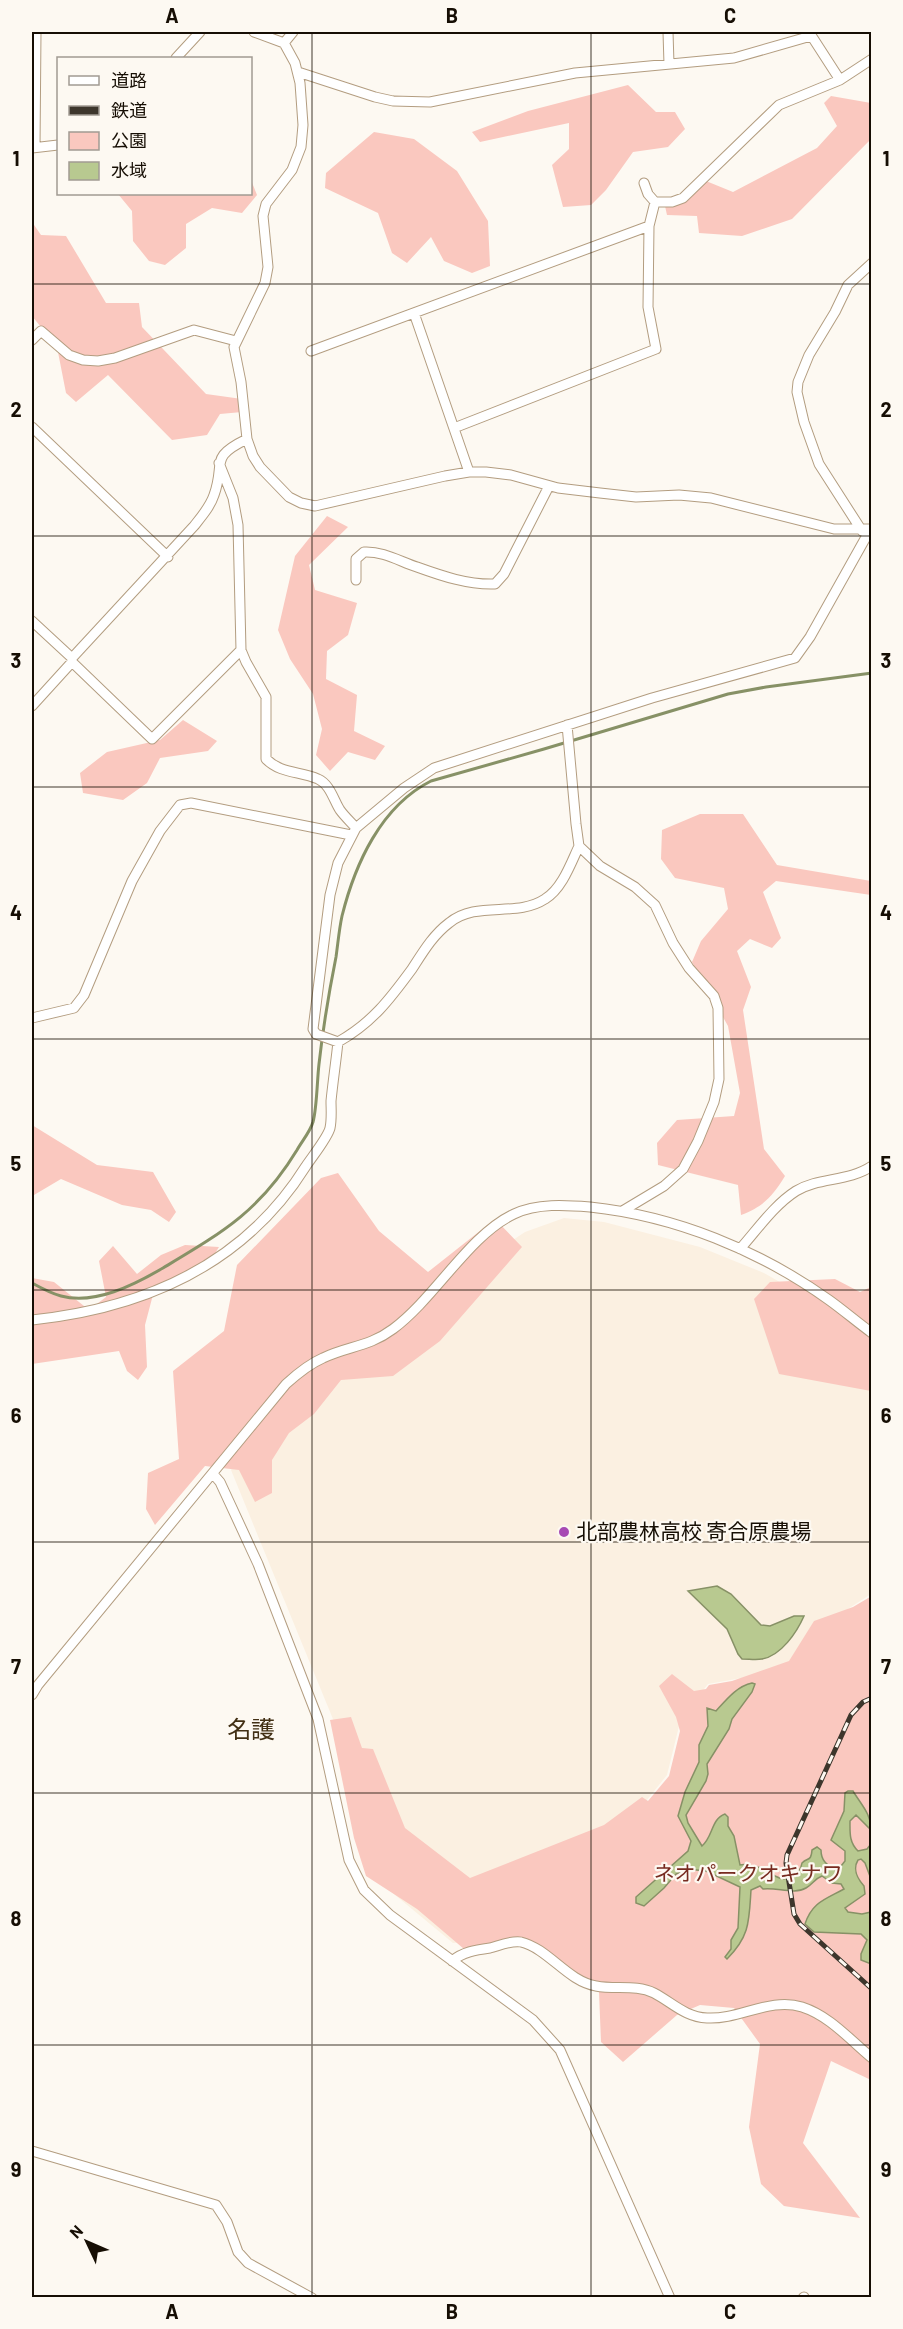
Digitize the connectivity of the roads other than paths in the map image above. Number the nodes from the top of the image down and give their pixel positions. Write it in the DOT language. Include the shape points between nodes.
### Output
graph roads {
  1 [pos="36,32"];
  2 [pos="200,32"];
  3 [pos="254,32"];
  4 [pos="293,32"];
  5 [pos="668,32"];
  6 [pos="810,34"];
  7 [pos="284,43"];
  8 [pos="177,57"];
  9 [pos="872,60"];
  10 [pos="34,63"];
  11 [pos="669,64"];
  12 [pos="298,72"];
  13 [pos="840,80"];
  14 [pos="57,145"];
  15 [pos="33,148"];
  16 [pos="644,183"];
  17 [pos="655,202"];
  18 [pos="649,226"];
  19 [pos="872,263"];
  20 [pos="414,313"];
  21 [pos="32,340"];
  22 [pos="236,341"];
  23 [pos="311,351"];
  24 [pos="32,427"];
  25 [pos="454,428"];
  26 [pos="247,439"];
  27 [pos="219,463"];
  28 [pos="470,472"];
  29 [pos="549,486"];
  30 [pos="868,530"];
  31 [pos="168,557"];
  32 [pos="356,580"];
  33 [pos="32,621"];
  34 [pos="241,650"];
  35 [pos="72,660"];
  36 [pos="32,706"];
  37 [pos="567,725"];
  38 [pos="354,832"];
  39 [pos="579,846"];
  40 [pos="32,1018"];
  41 [pos="338,1042"];
  42 [pos="872,1166"];
  43 [pos="624,1210"];
  44 [pos="740,1249"];
  45 [pos="32,1320"];
  46 [pos="872,1333"];
  47 [pos="213,1474"];
  48 [pos="32,1695"];
  49 [pos="452,1961"];
  50 [pos="872,2058"];
  51 [pos="32,2151"];
  52 [pos="312,2298"];
  53 [pos="670,2298"];
  1 -- 10 [label="street"];
  2 -- 8 [label="street"];
  3 -- 7 [label="street"];
  4 -- 7 [label="street"];
  5 -- 11 [label="street"];
  6 -- 11 [label="street" via="734,58"];
  6 -- 13 [label="street"];
  7 -- 12 [label="street"];
  9 -- 13 [label="street"];
  10 -- 15 [label="street"];
  11 -- 12 [label="street" via="575,73 430,102 384,99"];
  12 -- 22 [label="street" via="301,147 292,170 266,204 265,283"];
  13 -- 17 [label="street" via="779,105 683,198"];
  14 -- 15 [label="street"];
  16 -- 17 [label="street"];
  17 -- 18 [label="street"];
  18 -- 20 [label="street"];
  18 -- 25 [label="street" via="648,307 656,349"];
  19 -- 30 [label="street" via="848,285 808,355 797,392 819,464"];
  20 -- 23 [label="street"];
  20 -- 25 [label="street"];
  21 -- 22 [label="street" via="40,331 69,355 98,361 194,330"];
  22 -- 26 [label="street"];
  24 -- 31 [label="street"];
  25 -- 28 [label="street"];
  26 -- 27 [label="street" via="222,454"];
  26 -- 28 [label="street" via="260,467 289,497 315,506"];
  27 -- 31 [label="street" via="208,508"];
  27 -- 34 [label="street" via="233,498 238,525"];
  28 -- 29 [label="street" via="511,475"];
  29 -- 30 [label="street" via="636,497 711,498 834,529"];
  29 -- 32 [label="street" via="504,574 495,584 474,584 377,551 364,552 356,559"];
  30 -- 37 [label="street" via="795,658"];
  31 -- 35 [label="street"];
  33 -- 35 [label="street"];
  34 -- 35 [label="street" via="152,739"];
  34 -- 38 [label="street" via="266,697 266,759 288,772 320,780"];
  35 -- 36 [label="street"];
  37 -- 38 [label="street" via="434,768 404,788"];
  37 -- 39 [label="street"];
  38 -- 40 [label="street" via="191,803 180,805 160,831 132,881 84,995 74,1008"];
  38 -- 41 [label="street" via="338,863 330,895 313,1029 316,1034"];
  39 -- 41 [label="street" via="560,882 545,899 521,908 462,914 448,923 377,1015"];
  39 -- 43 [label="street" via="655,905 673,943 714,996 718,1008 719,1078 698,1141 683,1169 664,1186"];
  41 -- 45 [label="street" via="330,1130 289,1194 239,1244 190,1276 133,1299"];
  42 -- 44 [label="street" via="847,1178 796,1191 777,1206"];
  43 -- 44 [label="street"];
  43 -- 47 [label="street" via="572,1205 513,1214 469,1251 395,1328 368,1344 322,1358 301,1371"];
  44 -- 46 [label="street" via="808,1287"];
  47 -- 48 [label="street"];
  47 -- 49 [label="street" via="258,1564 307,1688 357,1878 375,1903"];
  49 -- 50 [label="street" via="460,1954 519,1942 581,1981 654,1993 691,2015 708,2018 769,2006 802,2007 828,2019"];
  49 -- 53 [label="street" via="533,2020 560,2050"];
  51 -- 52 [label="street" via="216,2205 237,2252 248,2263"];
}
